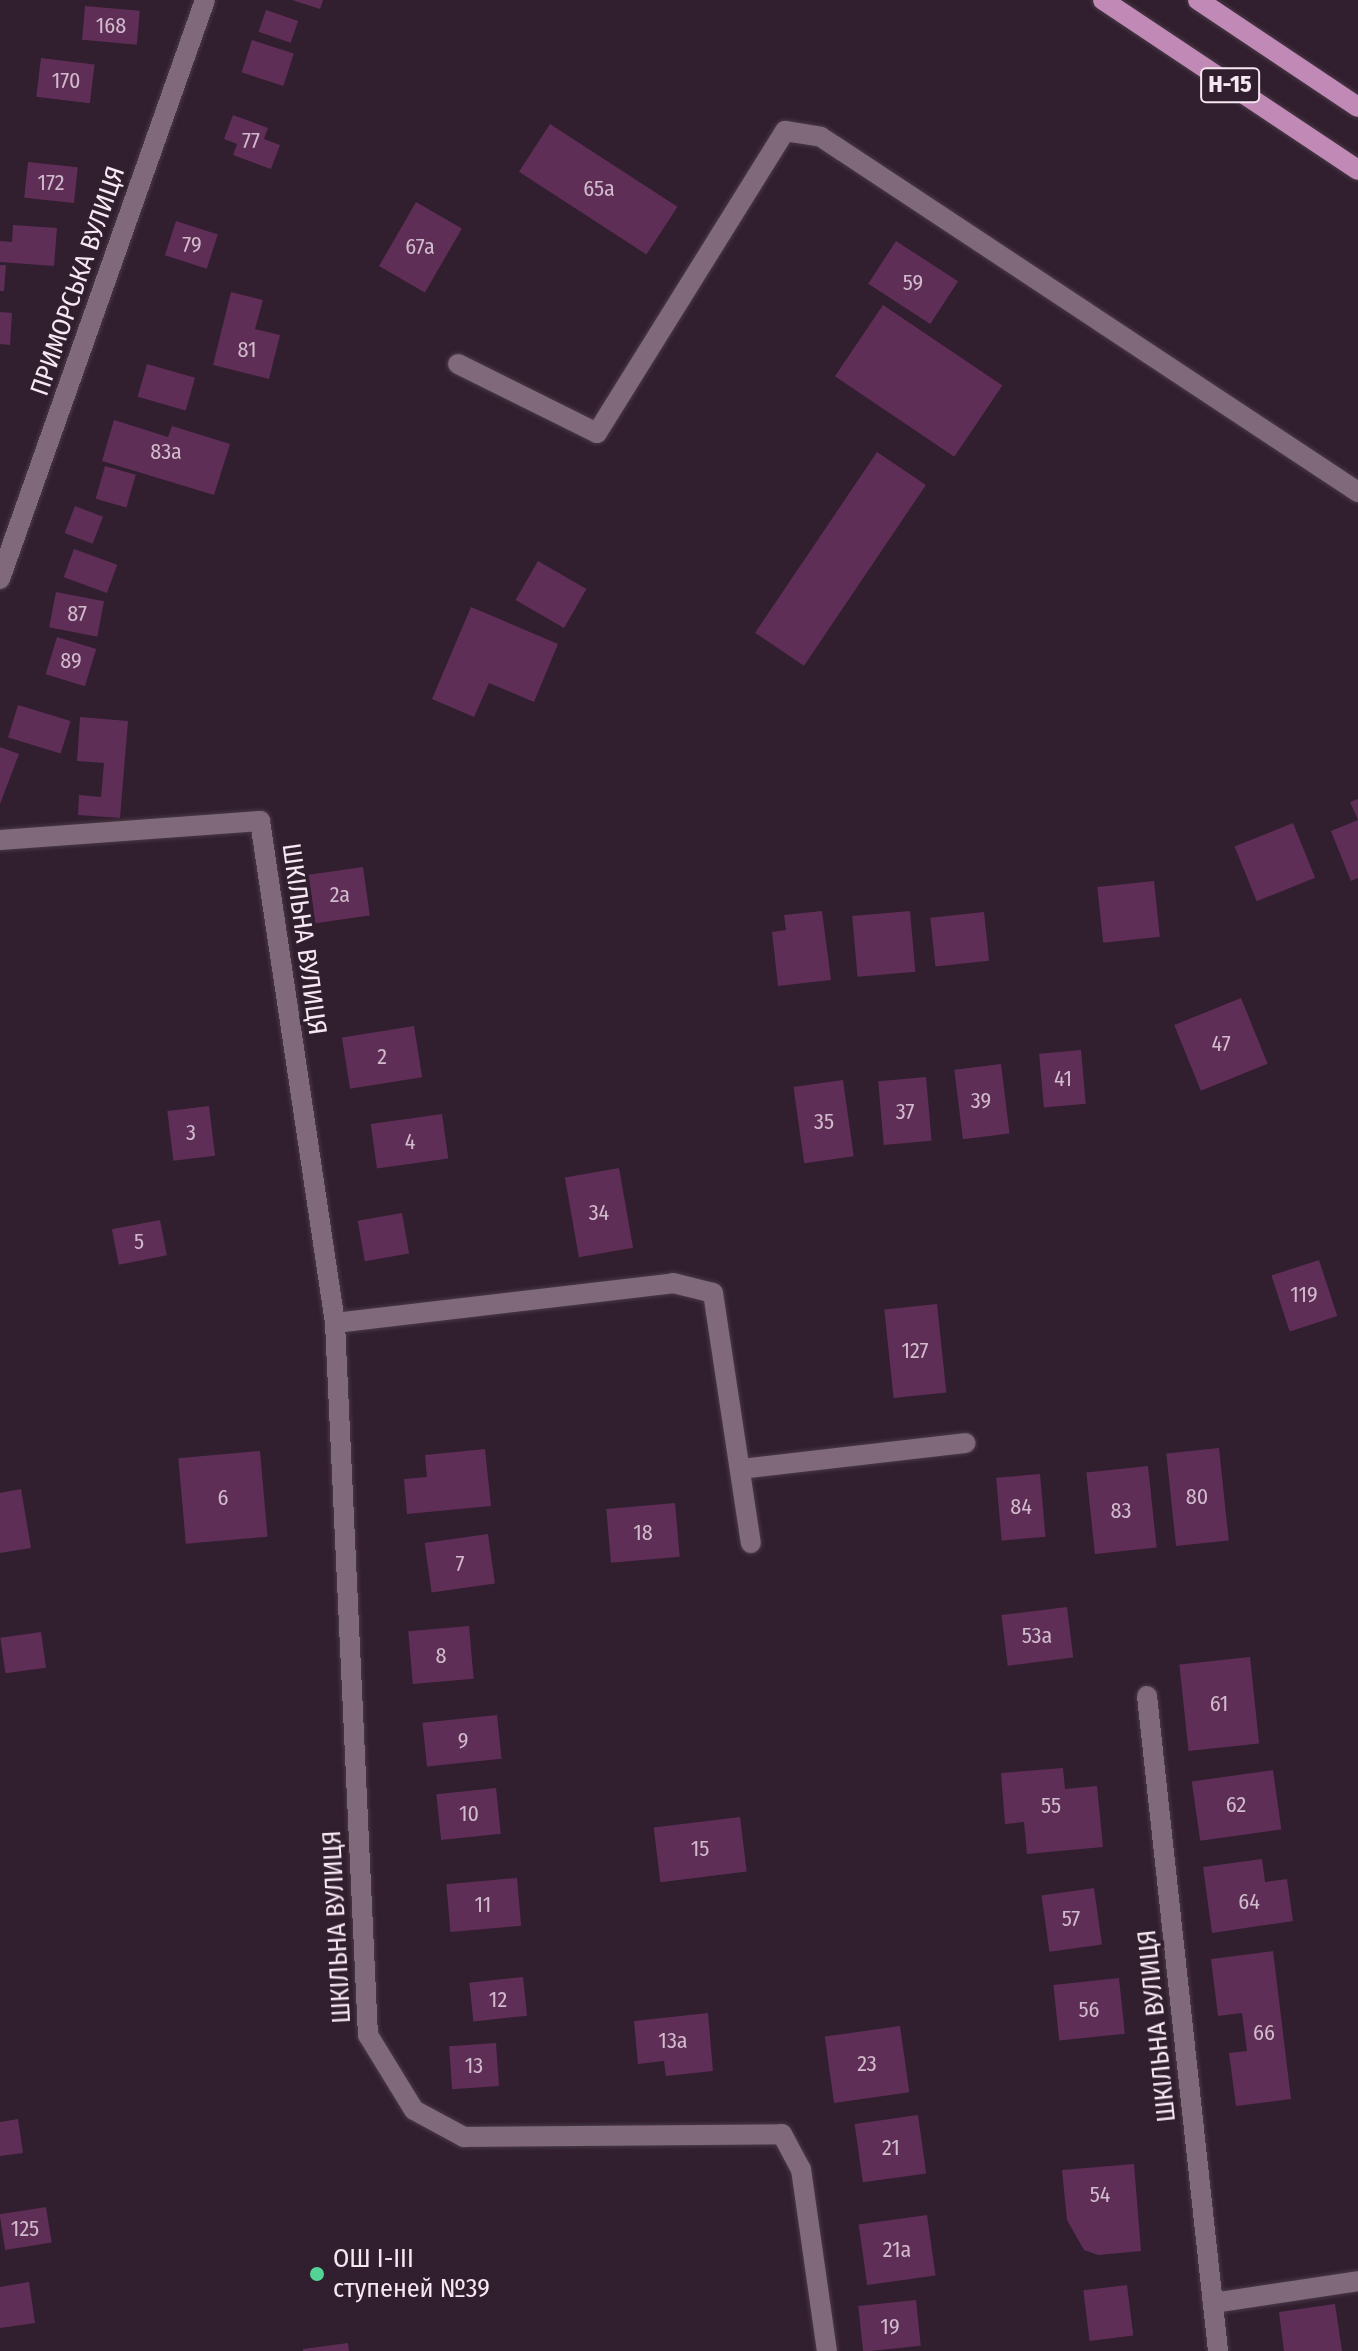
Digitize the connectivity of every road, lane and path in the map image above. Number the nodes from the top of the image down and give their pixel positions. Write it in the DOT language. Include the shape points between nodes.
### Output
graph roads {
  1 [pos="205,0"];
  2 [pos="1103,0"];
  3 [pos="1198,0"];
  4 [pos="1358,107"];
  5 [pos="1358,170"];
  6 [pos="458,364"];
  7 [pos="1358,492"];
  8 [pos="0,579"];
  9 [pos="0,840"];
  10 [pos="335,1323"];
  11 [pos="966,1443"];
  12 [pos="741,1469"];
  13 [pos="751,1543"];
  14 [pos="1147,1696"];
  15 [pos="1358,2281"];
  16 [pos="1213,2303"];
  17 [pos="827,2351"];
  18 [pos="1218,2351"];
  1 -- 8 [label="street, ПРИМОРСЬКА ВУЛИЦЯ"];
  2 -- 5 [label="main road, Н-15"];
  3 -- 4 [label="main road, Н-15"];
  6 -- 7 [label="street" via="597,433 785,131 821,137"];
  9 -- 10 [label="street, ШКІЛЬНА ВУЛИЦЯ" via="260,821"];
  10 -- 12 [label="street" via="673,1283 713,1293"];
  10 -- 17 [label="street, ШКІЛЬНА ВУЛИЦЯ" via="368,2035 414,2110 464,2137 782,2134 801,2169"];
  11 -- 12 [label="street"];
  12 -- 13 [label="street"];
  14 -- 16 [label="street, ШКІЛЬНА ВУЛИЦЯ"];
  15 -- 16 [label="street"];
  16 -- 18 [label="street, ШКІЛЬНА ВУЛИЦЯ"];
}
